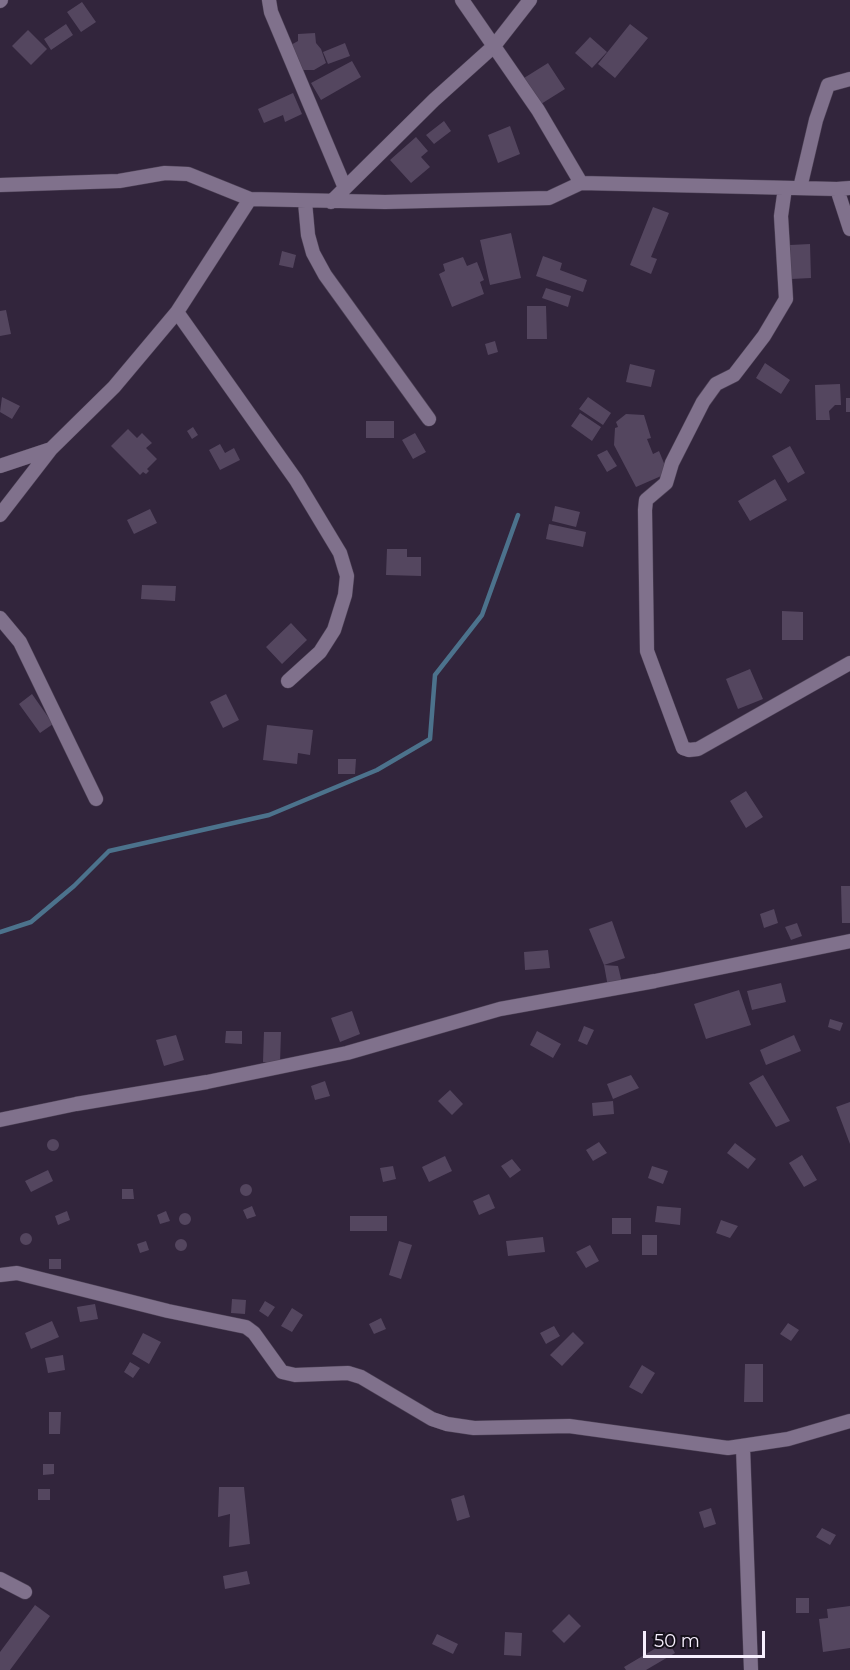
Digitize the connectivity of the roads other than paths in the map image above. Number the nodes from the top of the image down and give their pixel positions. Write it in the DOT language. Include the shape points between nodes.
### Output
graph roads {
  1 [pos="269,0"];
  2 [pos="462,0"];
  3 [pos="530,0"];
  4 [pos="494,46"];
  5 [pos="850,79"];
  6 [pos="581,183"];
  7 [pos="0,185"];
  8 [pos="345,188"];
  9 [pos="785,188"];
  10 [pos="800,188"];
  11 [pos="843,189"];
  12 [pos="250,199"];
  13 [pos="305,202"];
  14 [pos="331,202"];
  15 [pos="850,229"];
  16 [pos="177,312"];
  17 [pos="429,419"];
  18 [pos="51,449"];
  19 [pos="0,466"];
  20 [pos="0,515"];
  21 [pos="0,618"];
  22 [pos="850,663"];
  23 [pos="288,681"];
  24 [pos="96,799"];
  25 [pos="850,941"];
  26 [pos="0,1120"];
  27 [pos="0,1275"];
  28 [pos="850,1421"];
  29 [pos="743,1446"];
  30 [pos="0,1579"];
  31 [pos="25,1592"];
  32 [pos="751,1670"];
  1 -- 8 [label="street"];
  2 -- 4 [label="street"];
  3 -- 4 [label="street"];
  4 -- 6 [label="street"];
  4 -- 8 [label="street"];
  5 -- 10 [label="street" via="828,85"];
  6 -- 9 [label="street"];
  6 -- 14 [label="street" via="549,198"];
  7 -- 12 [label="street" via="188,174"];
  8 -- 14 [label="street"];
  9 -- 10 [label="street"];
  9 -- 22 [label="street" via="781,216 786,299 734,375 716,384 703,402 666,483 646,500 647,651 683,748 690,750"];
  10 -- 11 [label="street"];
  11 -- 15 [label="street"];
  12 -- 13 [label="street"];
  12 -- 16 [label="street"];
  13 -- 14 [label="street"];
  13 -- 17 [label="street" via="308,235 325,275"];
  16 -- 18 [label="street" via="114,387"];
  16 -- 23 [label="street" via="296,480 340,552 347,576 334,630 320,652"];
  18 -- 19 [label="street"];
  18 -- 20 [label="street"];
  21 -- 24 [label="street" via="20,642"];
  25 -- 26 [label="street" via="500,1009 347,1053"];
  27 -- 29 [label="street" via="17,1274 246,1327 255,1333 282,1372 348,1373 361,1377 447,1424 474,1428 569,1426 728,1448"];
  28 -- 29 [label="street" via="788,1439"];
  29 -- 32 [label="street"];
  30 -- 31 [label="street"];
}
